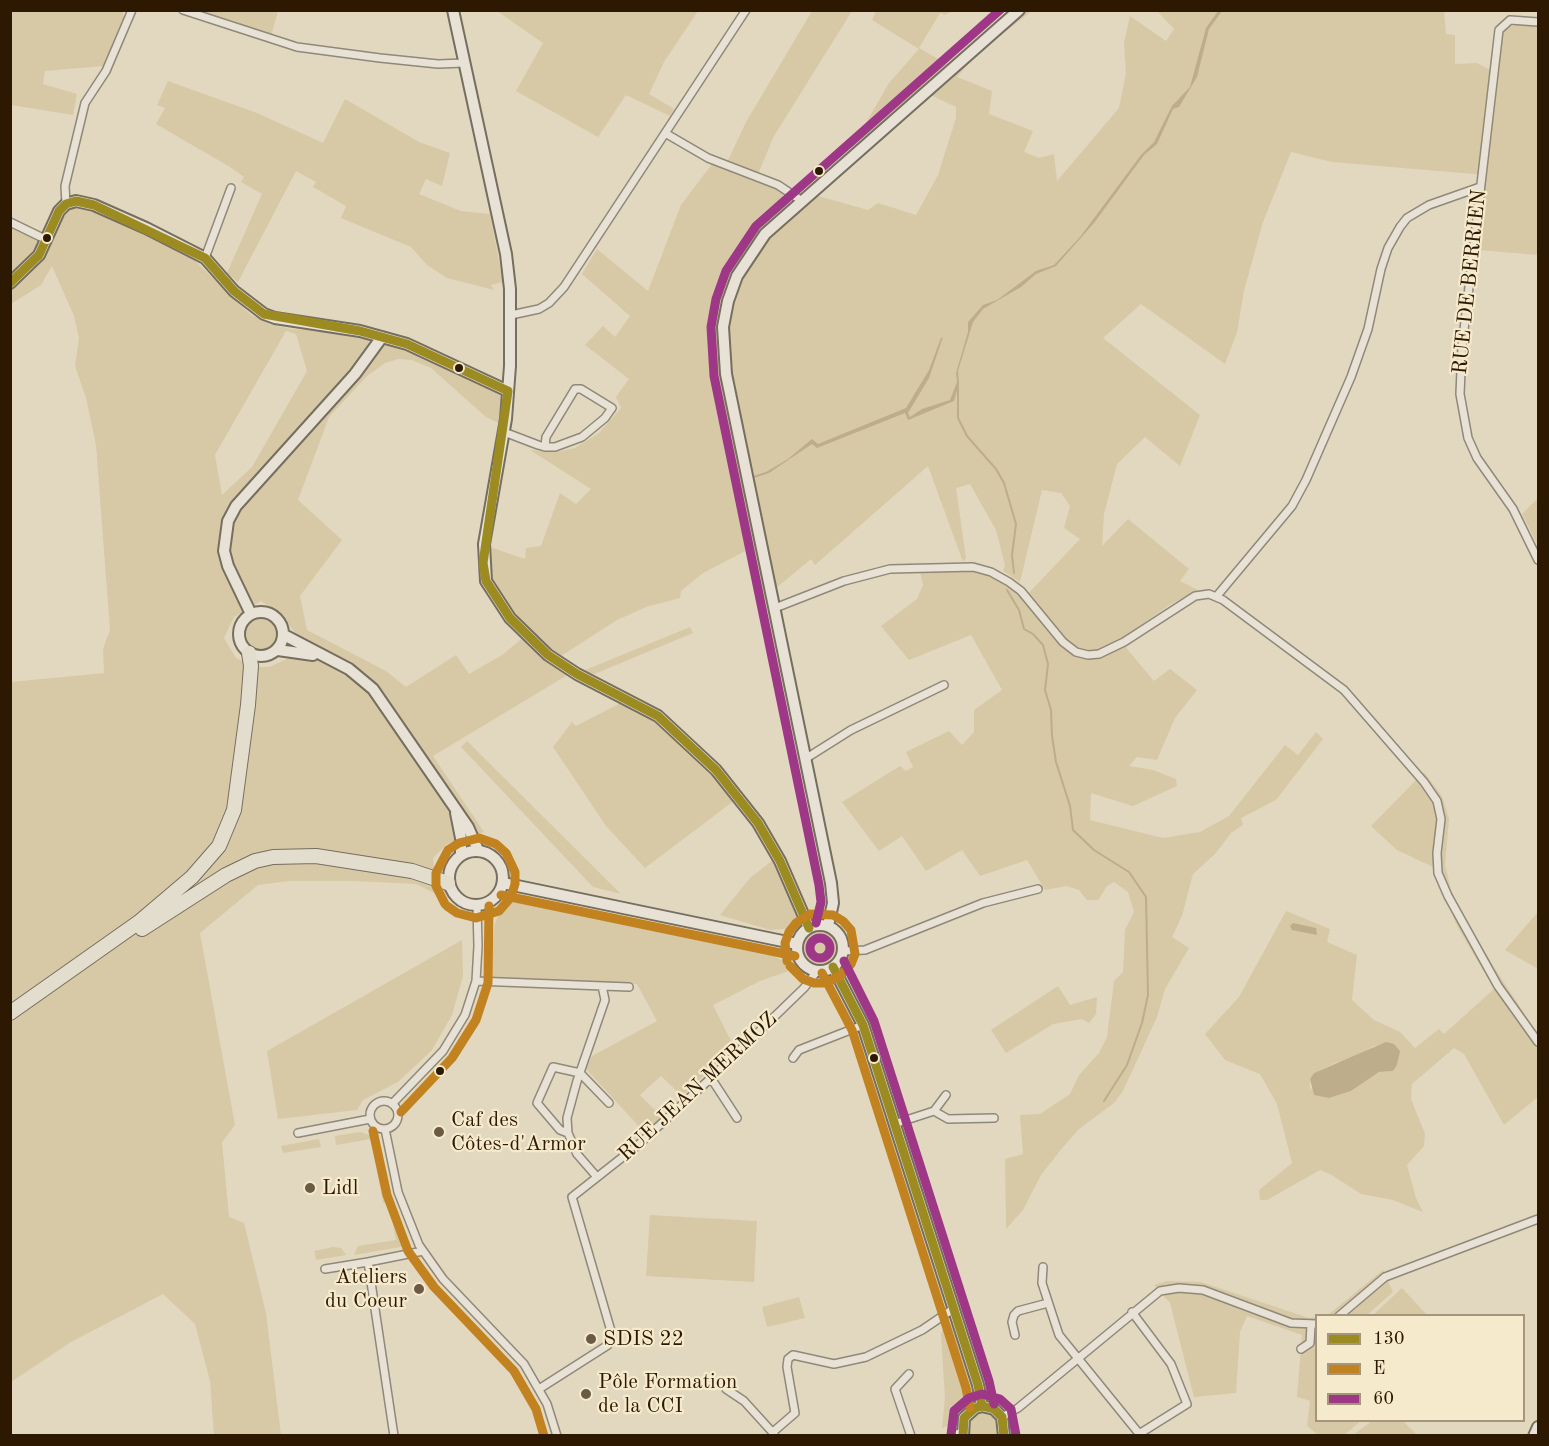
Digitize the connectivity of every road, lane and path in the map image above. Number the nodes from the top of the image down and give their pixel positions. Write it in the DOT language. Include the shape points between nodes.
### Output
graph roads {
  1 [pos="132,10"];
  2 [pos="183,10"];
  3 [pos="453,10"];
  4 [pos="746,10"];
  5 [pos="1019,10"];
  6 [pos="1539,22"];
  7 [pos="464,63"];
  8 [pos="664,133"];
  9 [pos="1480,187"];
  10 [pos="231,188"];
  11 [pos="802,201"];
  12 [pos="66,204"];
  13 [pos="10,222"];
  14 [pos="47,240"];
  15 [pos="205,258"];
  16 [pos="10,283"];
  17 [pos="511,315"];
  18 [pos="382,337"];
  19 [pos="508,391"];
  20 [pos="504,432"];
  21 [pos="545,447"];
  22 [pos="1539,560"];
  23 [pos="1216,597"];
  24 [pos="775,608"];
  25 [pos="251,614"];
  26 [pos="284,635"];
  27 [pos="278,650"];
  28 [pos="249,653"];
  29 [pos="325,658"];
  30 [pos="944,685"];
  31 [pos="805,759"];
  32 [pos="456,809"];
  33 [pos="478,850"];
  34 [pos="461,855"];
  35 [pos="448,883"];
  36 [pos="503,883"];
  37 [pos="1038,889"];
  38 [pos="477,906"];
  39 [pos="828,926"];
  40 [pos="809,928"];
  41 [pos="797,944"];
  42 [pos="843,951"];
  43 [pos="833,967"];
  44 [pos="817,971"];
  45 [pos="476,981"];
  46 [pos="602,986"];
  47 [pos="629,987"];
  48 [pos="31,999"];
  49 [pos="10,1013"];
  50 [pos="863,1025"];
  51 [pos="1539,1042"];
  52 [pos="793,1058"];
  53 [pos="580,1073"];
  54 [pos="711,1078"];
  55 [pos="946,1095"];
  56 [pos="609,1103"];
  57 [pos="392,1104"];
  58 [pos="934,1111"];
  59 [pos="737,1118"];
  60 [pos="994,1118"];
  61 [pos="370,1119"];
  62 [pos="894,1124"];
  63 [pos="385,1129"];
  64 [pos="298,1133"];
  65 [pos="568,1133"];
  66 [pos="597,1177"];
  67 [pos="1539,1219"];
  68 [pos="423,1251"];
  69 [pos="368,1262"];
  70 [pos="1043,1267"];
  71 [pos="325,1269"];
  72 [pos="1047,1303"];
  73 [pos="953,1309"];
  74 [pos="1132,1312"];
  75 [pos="1342,1314"];
  76 [pos="1314,1324"];
  77 [pos="1015,1335"];
  78 [pos="1301,1349"];
  79 [pos="1077,1358"];
  80 [pos="909,1374"];
  81 [pos="539,1389"];
  82 [pos="726,1389"];
  83 [pos="982,1406"];
  84 [pos="1002,1417"];
  85 [pos="1539,1427"];
  86 [pos="774,1434"];
  87 [pos="959,1434"];
  88 [pos="1140,1435"];
  89 [pos="394,1436"];
  90 [pos="557,1436"];
  91 [pos="911,1436"];
  92 [pos="1004,1436"];
  93 [pos="1534,1436"];
  1 -- 12 [label="street" via="106,71 85,103 66,186"];
  2 -- 7 [label="street" via="297,47 438,64"];
  3 -- 7 [label="main road"];
  4 -- 8 [label="street"];
  5 -- 11 [label="main road"];
  6 -- 9 [label="street, RUE DE BERRIEN" via="1510,20 1499,30"];
  7 -- 17 [label="main road" via="506,254"];
  8 -- 11 [label="street" via="708,158 778,185"];
  8 -- 17 [label="street" via="564,287 539,309"];
  9 -- 22 [label="street, RUE DE BERRIEN" via="1462,347 1463,417 1477,458 1513,509"];
  9 -- 23 [label="street" via="1429,205 1400,226 1388,248 1352,377 1306,480 1293,506"];
  10 -- 15 [label="street"];
  11 -- 24 [label="main road" via="765,234 737,276 723,327 723,354"];
  12 -- 14 [label="main road" via="59,210"];
  12 -- 15 [label="main road" via="76,201 94,205"];
  13 -- 14 [label="street"];
  14 -- 16 [label="main road" via="39,255"];
  15 -- 18 [label="main road" via="234,291 264,314"];
  17 -- 19 [label="main road"];
  18 -- 19 [label="main road" via="407,344"];
  18 -- 25 [label="main road" via="373,353 236,506 228,521 224,551"];
  19 -- 20 [label="main road"];
  20 -- 21 [label="street"];
  20 -- 40 [label="main road" via="483,563 486,581 496,600 548,655 658,717 717,770 758,823 780,861"];
  21 -- 21 [label="street" via="582,437 612,408 575,389 546,436"];
  23 -- 24 [label="street" via="1196,596 1124,642 1088,655 1063,642 1021,591 992,572 973,567 880,570"];
  23 -- 51 [label="street" via="1344,690 1424,782 1437,801 1441,819 1438,873 1448,896 1498,986"];
  24 -- 31 [label="main road"];
  25 -- 26 [label="main road" via="273,615"];
  25 -- 28 [label="main road" via="241,623 238,637"];
  26 -- 27 [label="main road"];
  26 -- 29 [label="main road"];
  27 -- 28 [label="main road" via="264,657"];
  27 -- 29 [label="main road"];
  28 -- 48 [label="highway" via="248,705 234,810 219,846 192,877 139,922"];
  29 -- 32 [label="main road" via="362,679 424,759"];
  30 -- 31 [label="street" via="851,730"];
  31 -- 39 [label="main road" via="831,883 833,903"];
  32 -- 33 [label="main road"];
  32 -- 34 [label="main road"];
  33 -- 34 [label="main road"];
  33 -- 36 [label="main road" via="497,861"];
  34 -- 35 [label="main road" via="451,866"];
  35 -- 38 [label="main road" via="455,897"];
  35 -- 48 [label="highway" via="412,871 316,856 286,855 255,861 226,875"];
  36 -- 38 [label="main road" via="491,902"];
  36 -- 41 [label="main road"];
  37 -- 42 [label="street" via="983,903 865,950"];
  38 -- 45 [label="street"];
  39 -- 40 [label="main road"];
  39 -- 42 [label="main road" via="840,936"];
  40 -- 41 [label="main road"];
  41 -- 44 [label="main road" via="799,958"];
  42 -- 43 [label="main road"];
  43 -- 44 [label="main road"];
  43 -- 50 [label="main road"];
  44 -- 54 [label="street, RUE JEAN MERMOZ"];
  45 -- 46 [label="street"];
  45 -- 57 [label="street" via="453,1036"];
  46 -- 47 [label="street"];
  46 -- 53 [label="street" via="605,1000"];
  48 -- 49 [label="highway"];
  50 -- 52 [label="street" via="799,1050"];
  50 -- 62 [label="main road"];
  53 -- 56 [label="street"];
  53 -- 65 [label="street" via="569,1104"];
  53 -- 65 [label="street" via="554,1067 537,1103 560,1130"];
  54 -- 59 [label="street"];
  54 -- 66 [label="street, RUE JEAN MERMOZ"];
  55 -- 58 [label="street"];
  57 -- 61 [label="street" via="378,1102 371,1109"];
  57 -- 63 [label="street" via="398,1116 394,1125"];
  58 -- 60 [label="street" via="948,1119"];
  58 -- 62 [label="street"];
  61 -- 63 [label="street" via="374,1126"];
  61 -- 64 [label="street"];
  62 -- 73 [label="main road"];
  63 -- 68 [label="street" via="398,1192"];
  65 -- 66 [label="street" via="577,1154"];
  66 -- 81 [label="street, RUE JEAN MERMOZ" via="572,1197 611,1331 608,1345"];
  67 -- 75 [label="street" via="1385,1277"];
  68 -- 69 [label="street"];
  68 -- 81 [label="street" via="443,1279 515,1352"];
  69 -- 71 [label="street"];
  69 -- 89 [label="street"];
  70 -- 72 [label="street"];
  72 -- 77 [label="street" via="1014,1315"];
  72 -- 79 [label="street" via="1059,1335"];
  73 -- 83 [label="main road"];
  73 -- 86 [label="street" via="922,1330 866,1357 834,1364 793,1355 787,1367 796,1409"];
  74 -- 76 [label="street" via="1160,1291 1192,1288 1291,1323"];
  74 -- 79 [label="street"];
  74 -- 88 [label="street" via="1171,1364 1187,1404"];
  76 -- 78 [label="street" via="1310,1343"];
  79 -- 84 [label="street"];
  79 -- 88 [label="street"];
  80 -- 91 [label="street" via="895,1389"];
  81 -- 90 [label="street"];
  82 -- 86 [label="street" via="744,1401"];
  83 -- 84 [label="main road"];
  83 -- 87 [label="main road" via="969,1412"];
  84 -- 92 [label="main road"];
  85 -- 93 [label="main road"];
}
